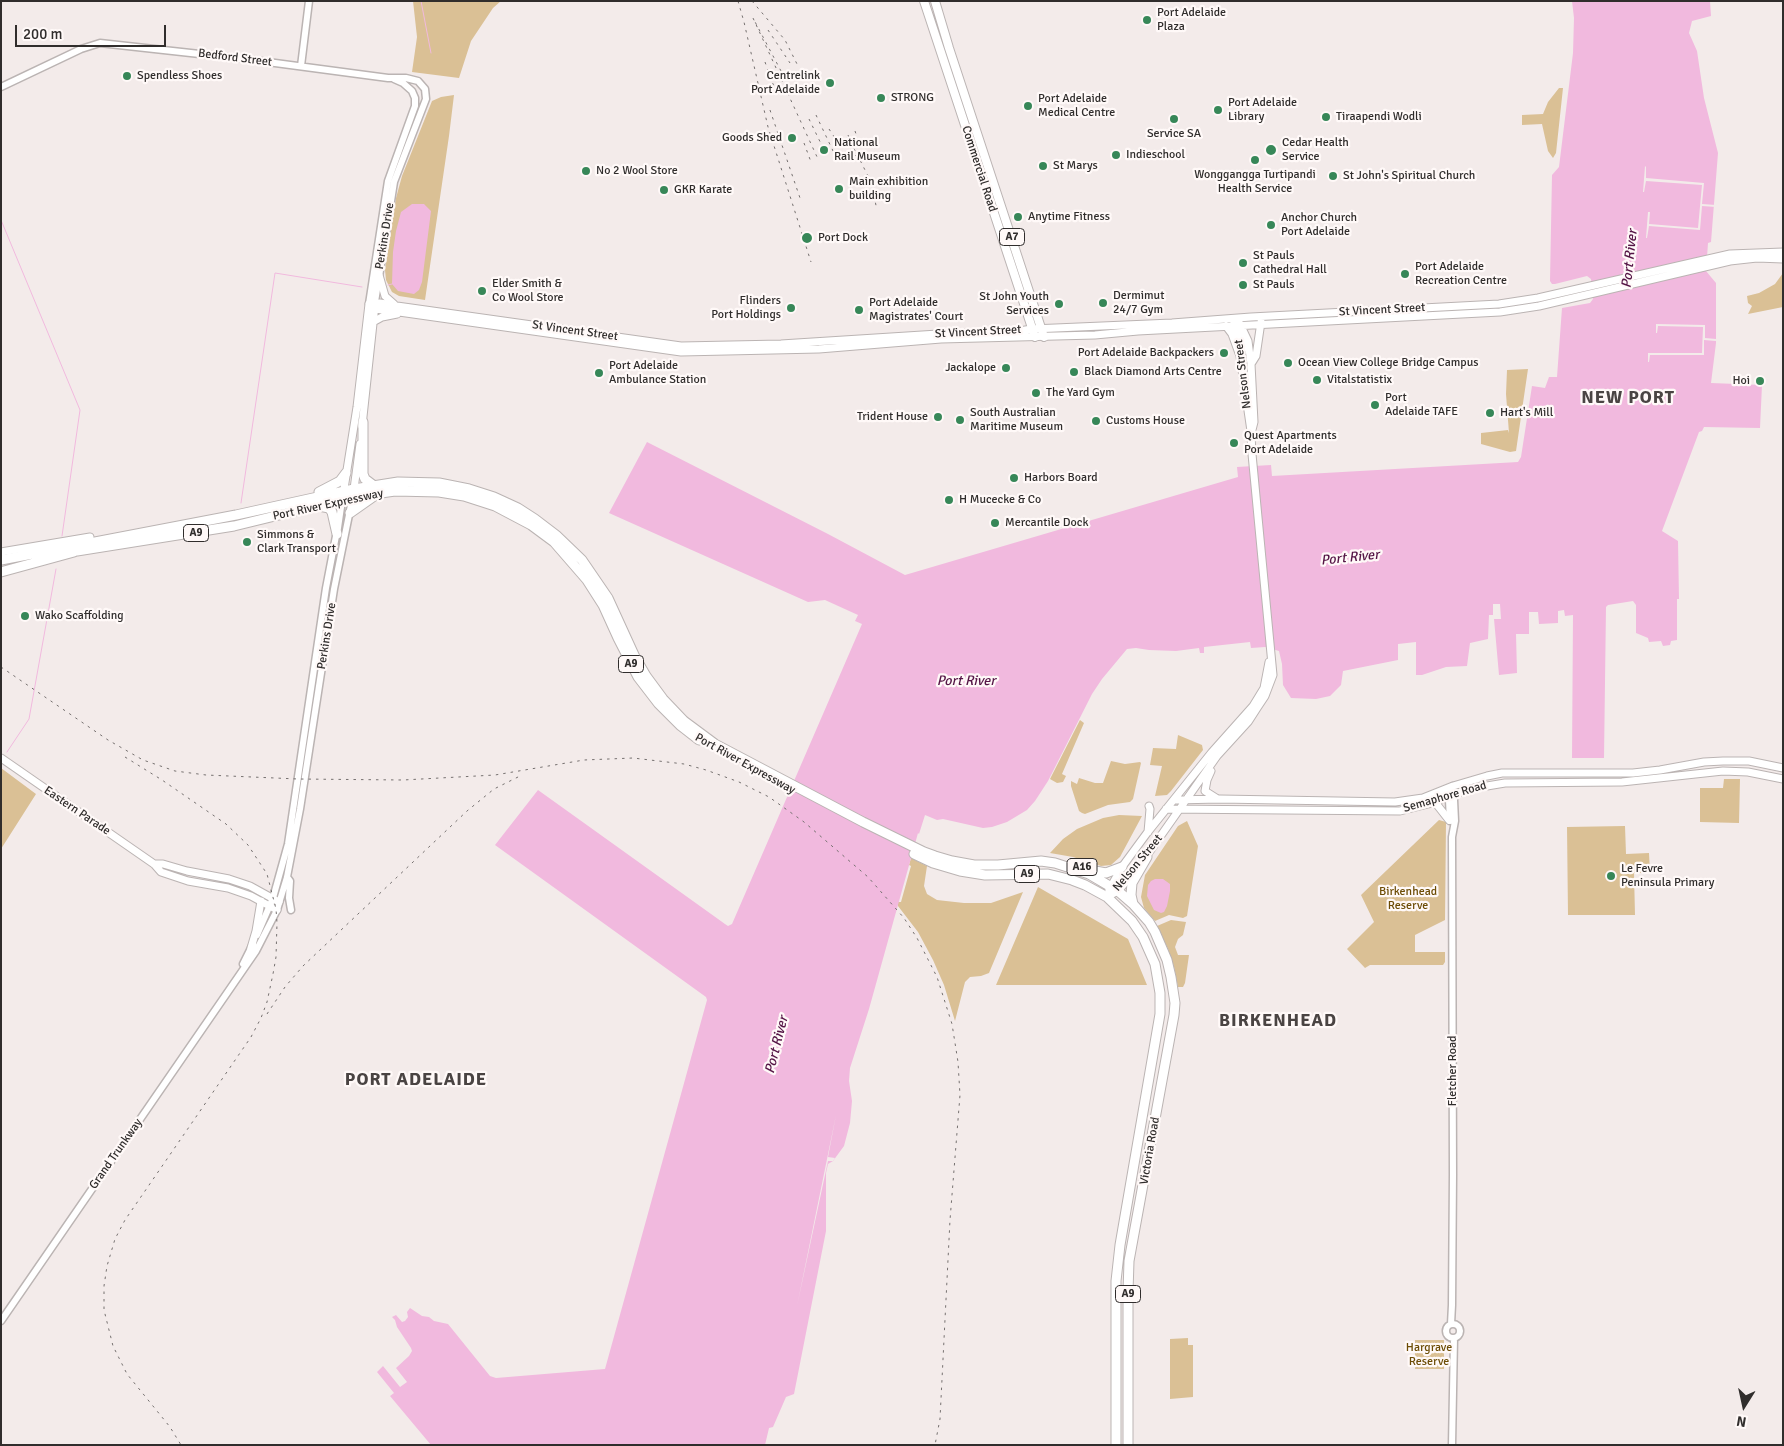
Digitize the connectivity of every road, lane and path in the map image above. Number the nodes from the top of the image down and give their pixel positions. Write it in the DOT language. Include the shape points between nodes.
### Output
graph roads {
  1 [pos="309,1"];
  2 [pos="924,1"];
  3 [pos="935,1"];
  4 [pos="301,66"];
  5 [pos="388,78"];
  6 [pos="959,79"];
  7 [pos="951,83"];
  8 [pos="1,87"];
  9 [pos="984,155"];
  10 [pos="976,158"];
  11 [pos="1783,252"];
  12 [pos="1783,259"];
  13 [pos="1716,261"];
  14 [pos="379,275"];
  15 [pos="373,305"];
  16 [pos="398,310"];
  17 [pos="1432,311"];
  18 [pos="1261,316"];
  19 [pos="1232,318"];
  20 [pos="373,322"];
  21 [pos="1260,325"];
  22 [pos="1226,326"];
  23 [pos="1239,326"];
  24 [pos="1034,333"];
  25 [pos="1043,333"];
  26 [pos="1240,356"];
  27 [pos="1251,364"];
  28 [pos="363,422"];
  29 [pos="1251,434"];
  30 [pos="346,473"];
  31 [pos="375,490"];
  32 [pos="353,493"];
  33 [pos="343,495"];
  34 [pos="281,505"];
  35 [pos="316,506"];
  36 [pos="350,513"];
  37 [pos="164,529"];
  38 [pos="336,535"];
  39 [pos="90,537"];
  40 [pos="1,552"];
  41 [pos="74,552"];
  42 [pos="1,560"];
  43 [pos="1,566"];
  44 [pos="1,572"];
  45 [pos="1270,655"];
  46 [pos="1217,756"];
  47 [pos="1,758"];
  48 [pos="1783,768"];
  49 [pos="1783,779"];
  50 [pos="1453,786"];
  51 [pos="1452,796"];
  52 [pos="1220,799"];
  53 [pos="1174,800"];
  54 [pos="1187,800"];
  55 [pos="1433,802"];
  56 [pos="1149,806"];
  57 [pos="1166,809"];
  58 [pos="1180,809"];
  59 [pos="1449,820"];
  60 [pos="1148,833"];
  61 [pos="1452,838"];
  62 [pos="1147,857"];
  63 [pos="1041,861"];
  64 [pos="945,863"];
  65 [pos="154,864"];
  66 [pos="1122,867"];
  67 [pos="287,876"];
  68 [pos="1111,886"];
  69 [pos="1107,897"];
  70 [pos="261,901"];
  71 [pos="276,903"];
  72 [pos="1133,904"];
  73 [pos="270,906"];
  74 [pos="291,910"];
  75 [pos="251,948"];
  76 [pos="231,988"];
  77 [pos="1128,1292"];
  78 [pos="1116,1294"];
  79 [pos="1,1321"];
  80 [pos="1453,1325"];
  81 [pos="1451,1338"];
  82 [pos="1116,1445"];
  83 [pos="1128,1445"];
  84 [pos="1452,1445"];
  1 -- 4 [label="street"];
  2 -- 7 [label="main road, Commercial Road / A7"];
  3 -- 6 [label="main road, Commercial Road / A7"];
  4 -- 5 [label="street, Bedford Street"];
  4 -- 8 [label="street, Bedford Street" via="100,43"];
  5 -- 14 [label="street, Perkins Drive" via="418,81 426,96 394,182"];
  5 -- 15 [label="street, Perkins Drive" via="410,89 415,106 388,181"];
  6 -- 7 [label="main road"];
  6 -- 9 [label="main road, Commercial Road / A7"];
  7 -- 10 [label="main road, Commercial Road / A7"];
  9 -- 10 [label="main road"];
  9 -- 25 [label="main road, Commercial Road / A7"];
  10 -- 24 [label="main road, Commercial Road / A7"];
  11 -- 13 [label="main road" via="1757,252"];
  12 -- 13 [label="main road"];
  13 -- 17 [label="main road, St Vincent Street" via="1527,300"];
  13 -- 17 [label="main road, St Vincent Street" via="1590,295 1517,310"];
  14 -- 15 [label="street, Perkins Drive"];
  14 -- 16 [label="main road" via="385,296"];
  15 -- 16 [label="main road, St Vincent Street"];
  15 -- 20 [label="main road, Perkins Drive"];
  15 -- 30 [label="main road, Perkins Drive"];
  16 -- 20 [label="main road" via="396,315"];
  16 -- 24 [label="main road, St Vincent Street" via="681,352 819,349"];
  17 -- 18 [label="main road, St Vincent Street"];
  17 -- 21 [label="main road, St Vincent Street"];
  18 -- 19 [label="main road, St Vincent Street"];
  18 -- 21 [label="main road"];
  19 -- 23 [label="main road, Nelson Street"];
  19 -- 25 [label="main road, St Vincent Street"];
  20 -- 28 [label="main road, Perkins Drive"];
  21 -- 23 [label="main road, St Vincent Street"];
  21 -- 27 [label="main road" via="1256,356"];
  22 -- 23 [label="main road, St Vincent Street"];
  22 -- 25 [label="main road, St Vincent Street"];
  22 -- 26 [label="main road"];
  23 -- 26 [label="main road, Nelson Street" via="1243,348"];
  23 -- 27 [label="main road, Nelson Street" via="1248,341"];
  24 -- 25 [label="main road, St Vincent Street"];
  26 -- 29 [label="main road, Nelson Street"];
  27 -- 29 [label="main road, Nelson Street" via="1254,422"];
  28 -- 31 [label="highway" via="363,474"];
  28 -- 32 [label="main road, Perkins Drive"];
  29 -- 45 [label="main road, Nelson Street"];
  30 -- 33 [label="main road, Perkins Drive"];
  30 -- 34 [label="highway" via="325,490"];
  31 -- 32 [label="highway, Port River Expressway / A9"];
  31 -- 36 [label="highway"];
  31 -- 64 [label="highway, Port River Expressway / A9" via="413,490 464,496 495,506 531,525 554,542 587,580 603,604 638,677 681,726 695,737 922,858"];
  32 -- 33 [label="highway, Port River Expressway / A9"];
  32 -- 36 [label="street, Perkins Drive"];
  33 -- 34 [label="highway, Port River Expressway / A9"];
  33 -- 35 [label="highway, Port River Expressway / A9"];
  33 -- 38 [label="street, Perkins Drive"];
  34 -- 37 [label="highway, Port River Expressway / A9"];
  35 -- 38 [label="highway" via="329,508 332,512"];
  35 -- 41 [label="highway, Port River Expressway / A9" via="216,530"];
  36 -- 67 [label="street, Perkins Drive" via="334,589"];
  37 -- 39 [label="highway"];
  37 -- 42 [label="highway, Port River Expressway / A9"];
  38 -- 71 [label="street, Perkins Drive" via="290,835"];
  39 -- 40 [label="main road"];
  41 -- 43 [label="highway, Port River Expressway / A9"];
  41 -- 44 [label="highway"];
  45 -- 46 [label="main road, Nelson Street" via="1273,675 1265,696 1248,722"];
  45 -- 53 [label="main road, Nelson Street" via="1264,688 1253,706"];
  46 -- 52 [label="main road" via="1205,791"];
  46 -- 54 [label="main road, Nelson Street"];
  47 -- 65 [label="main road, Eastern Parade"];
  48 -- 50 [label="main road, Semaphore Road" via="1749,761 1718,761 1633,773 1502,773"];
  49 -- 51 [label="main road, Semaphore Road" via="1723,771 1622,782 1505,783 1469,789"];
  50 -- 51 [label="street, Fletcher Road"];
  50 -- 52 [label="main road, Semaphore Road" via="1423,798 1395,802"];
  51 -- 55 [label="main road, Semaphore Road"];
  51 -- 59 [label="street, Fletcher Road"];
  51 -- 61 [label="street, Fletcher Road" via="1455,821"];
  52 -- 54 [label="main road, Semaphore Road"];
  53 -- 54 [label="main road, Semaphore Road"];
  53 -- 57 [label="main road, Nelson Street / A16"];
  54 -- 58 [label="main road, Nelson Street / A16"];
  55 -- 58 [label="main road, Semaphore Road" via="1412,809 1373,811"];
  55 -- 59 [label="main road"];
  56 -- 60 [label="main road"];
  57 -- 58 [label="main road, Semaphore Road"];
  57 -- 60 [label="main road, Nelson Street / A16"];
  58 -- 62 [label="main road, Nelson Street / A16"];
  59 -- 61 [label="street, Fletcher Road"];
  60 -- 66 [label="main road, Nelson Street / A16"];
  61 -- 80 [label="street, Fletcher Road"];
  62 -- 68 [label="main road, Nelson Street / A16"];
  62 -- 72 [label="highway, A16" via="1132,883 1130,894"];
  63 -- 64 [label="highway, Port River Expressway / A9" via="998,865"];
  63 -- 66 [label="highway, A16" via="1056,860 1101,873"];
  63 -- 68 [label="highway, Port River Expressway / A9" via="1073,868"];
  64 -- 69 [label="highway, Port River Expressway / A9" via="985,874 1032,873 1060,877"];
  65 -- 70 [label="main road, Eastern Parade" via="161,872 228,888"];
  65 -- 71 [label="main road, Eastern Parade" via="229,879 250,886"];
  66 -- 68 [label="main road, Nelson Street / A16"];
  67 -- 71 [label="street, Perkins Drive"];
  67 -- 74 [label="street"];
  68 -- 69 [label="main road, Nelson Street / A16"];
  68 -- 72 [label="highway, Victoria Road / A9"];
  69 -- 78 [label="highway, Victoria Road / A9" via="1132,921 1143,937 1155,964 1160,993 1160,1014 1120,1245"];
  70 -- 73 [label="main road, Eastern Parade"];
  70 -- 75 [label="main road"];
  71 -- 73 [label="main road, Eastern Parade"];
  71 -- 76 [label="street, Grand Trunkway" via="256,951"];
  72 -- 77 [label="highway, Victoria Road / A9" via="1149,922 1162,947 1175,1003 1129,1261"];
  73 -- 75 [label="street, Grand Trunkway"];
  75 -- 76 [label="street, Grand Trunkway"];
  76 -- 79 [label="street, Grand Trunkway"];
  77 -- 78 [label="highway"];
  77 -- 83 [label="highway, Victoria Road / A9"];
  78 -- 82 [label="highway, A9"];
  80 -- 81 [label="street" via="1446,1331"];
  80 -- 81 [label="street" via="1460,1329 1460,1333"];
  81 -- 84 [label="street"];
}
